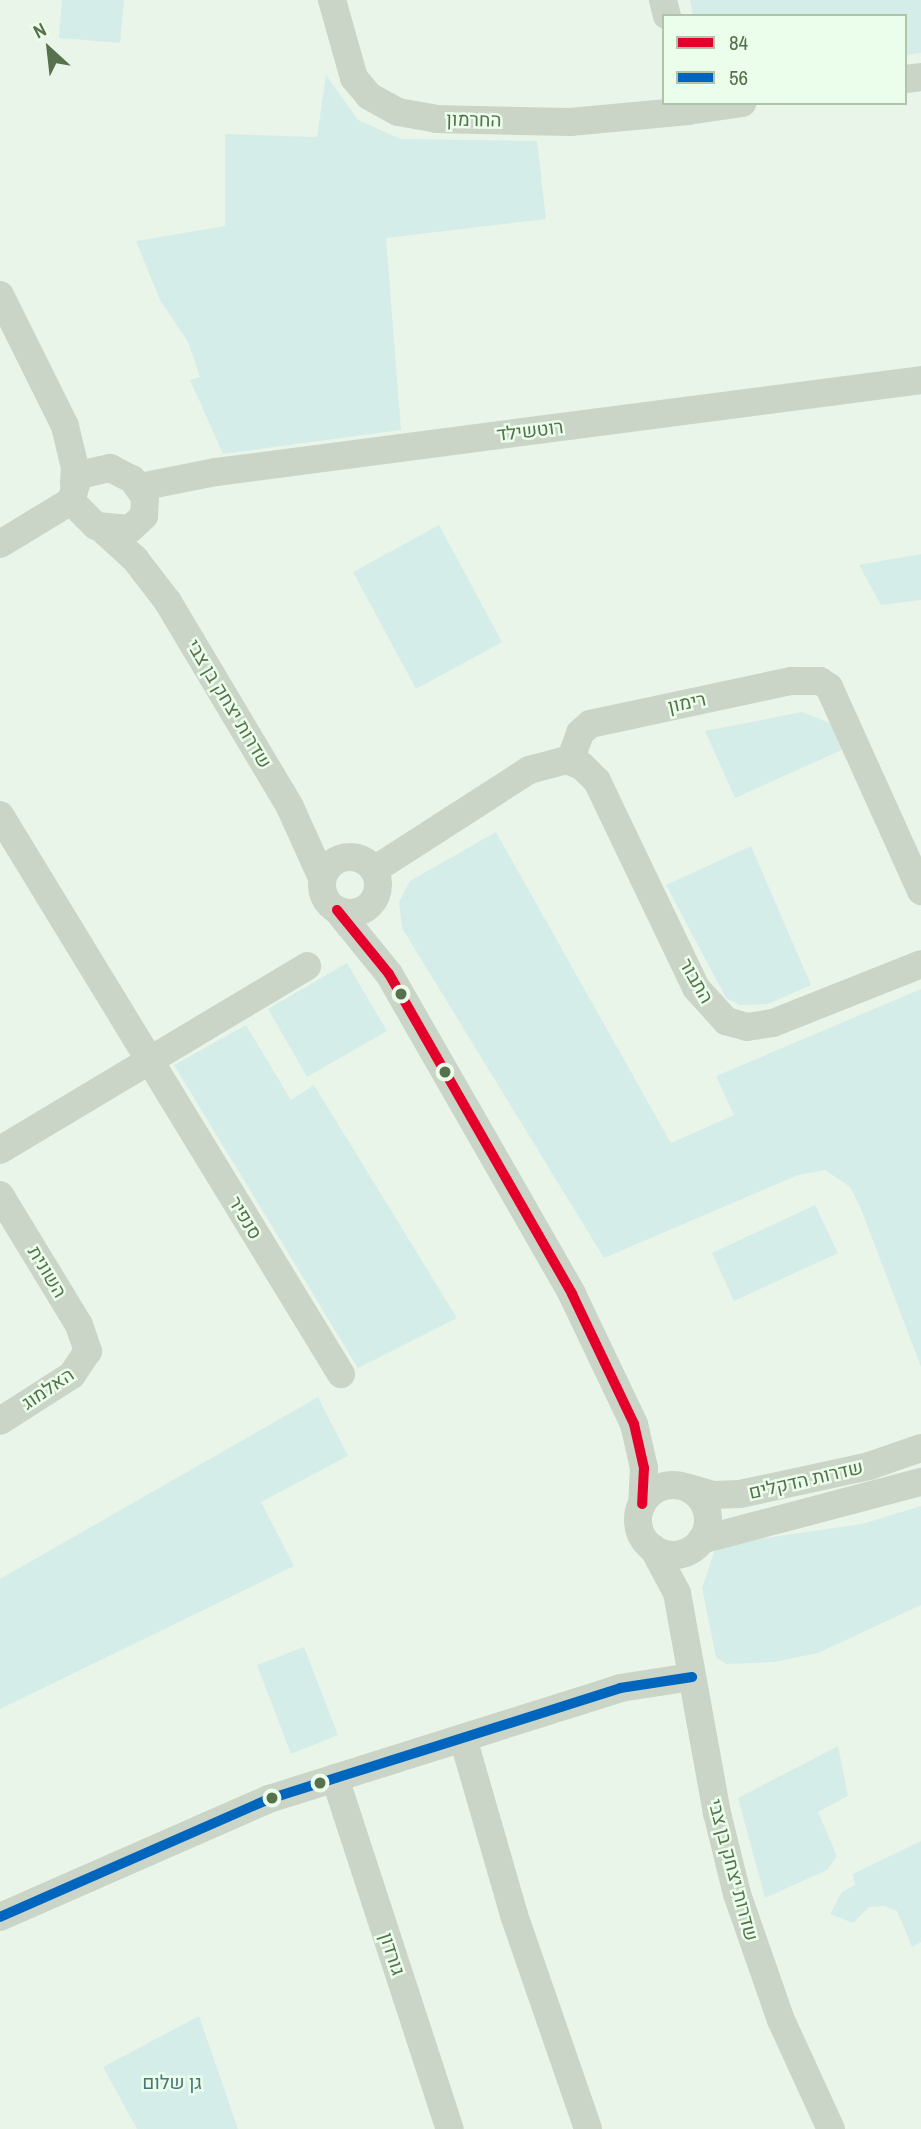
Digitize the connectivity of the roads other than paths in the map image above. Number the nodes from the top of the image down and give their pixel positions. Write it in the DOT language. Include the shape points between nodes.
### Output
graph roads {
  1 [pos="332,0"];
  2 [pos="714,105"];
  3 [pos="687,107"];
  4 [pos="0,295"];
  5 [pos="921,380"];
  6 [pos="65,426"];
  7 [pos="110,468"];
  8 [pos="140,487"];
  9 [pos="72,492"];
  10 [pos="144,516"];
  11 [pos="102,529"];
  12 [pos="0,544"];
  13 [pos="167,601"];
  14 [pos="570,761"];
  15 [pos="290,807"];
  16 [pos="0,815"];
  17 [pos="368,873"];
  18 [pos="322,878"];
  19 [pos="921,891"];
  20 [pos="337,910"];
  21 [pos="921,964"];
  22 [pos="307,967"];
  23 [pos="389,974"];
  24 [pos="150,1060"];
  25 [pos="0,1150"];
  26 [pos="0,1195"];
  27 [pos="88,1351"];
  28 [pos="341,1374"];
  29 [pos="631,1415"];
  30 [pos="0,1420"];
  31 [pos="921,1448"];
  32 [pos="921,1482"];
  33 [pos="686,1487"];
  34 [pos="642,1504"];
  35 [pos="698,1544"];
  36 [pos="653,1548"];
  37 [pos="678,1598"];
  38 [pos="692,1677"];
  39 [pos="463,1738"];
  40 [pos="335,1779"];
  41 [pos="0,1917"];
  42 [pos="450,2129"];
  43 [pos="587,2129"];
  44 [pos="831,2129"];
  1 -- 3 [label="street, החרמון" via="354,78 377,102 410,116 570,122"];
  2 -- 3 [label="street, החרמון"];
  4 -- 6 [label="street"];
  5 -- 8 [label="street, רוטשילד" via="216,472"];
  6 -- 7 [label="street" via="85,451"];
  6 -- 9 [label="street" via="75,462"];
  7 -- 8 [label="street"];
  7 -- 9 [label="street" via="88,470"];
  8 -- 10 [label="street" via="146,502"];
  9 -- 11 [label="street" via="85,520"];
  9 -- 12 [label="street"];
  10 -- 11 [label="street" via="130,529"];
  10 -- 13 [label="street, שדרות יצחק בן צבי"];
  11 -- 13 [label="street, שדרות יצחק בן צבי" via="135,559"];
  13 -- 15 [label="street, שדרות יצחק בן צבי"];
  14 -- 17 [label="street" via="549,762 529,770"];
  14 -- 19 [label="street, רימון" via="580,733 590,724 791,681 820,681 829,687"];
  14 -- 21 [label="street, התבור" via="597,780 696,988 726,1021 747,1027 773,1023"];
  15 -- 17 [label="street, שדרות יצחק בן צבי"];
  15 -- 18 [label="street, שדרות יצחק בן צבי"];
  16 -- 24 [label="street, סנפיר"];
  17 -- 18 [label="street" via="337,859"];
  17 -- 20 [label="street" via="359,911"];
  17 -- 23 [label="street"];
  18 -- 20 [label="street" via="325,898"];
  20 -- 23 [label="street"];
  22 -- 24 [label="street"];
  23 -- 29 [label="street" via="536,1225"];
  24 -- 25 [label="street"];
  24 -- 28 [label="street, סנפיר"];
  26 -- 27 [label="street, השונית" via="79,1325"];
  27 -- 30 [label="street, האלמוג" via="72,1376"];
  29 -- 33 [label="street" via="658,1458"];
  29 -- 34 [label="street" via="644,1468"];
  31 -- 33 [label="street, שדרות הדקלים" via="860,1468 740,1494 713,1495"];
  32 -- 35 [label="street, שדרות הדקלים"];
  33 -- 34 [label="street" via="662,1486"];
  33 -- 35 [label="street" via="706,1509 708,1525"];
  34 -- 36 [label="street" via="640,1530"];
  35 -- 36 [label="street" via="673,1555"];
  35 -- 37 [label="street, שדרות יצחק בן צבי" via="681,1572"];
  36 -- 37 [label="street, שדרות יצחק בן צבי" via="667,1568"];
  37 -- 38 [label="street, שדרות יצחק בן צבי"];
  38 -- 39 [label="street" via="620,1688"];
  38 -- 44 [label="street, שדרות יצחק בן צבי" via="716,1812 744,1915 780,2020"];
  39 -- 40 [label="street"];
  39 -- 43 [label="street" via="514,1916"];
  40 -- 41 [label="street" via="251,1805"];
  40 -- 42 [label="street, גורדון"];
}
